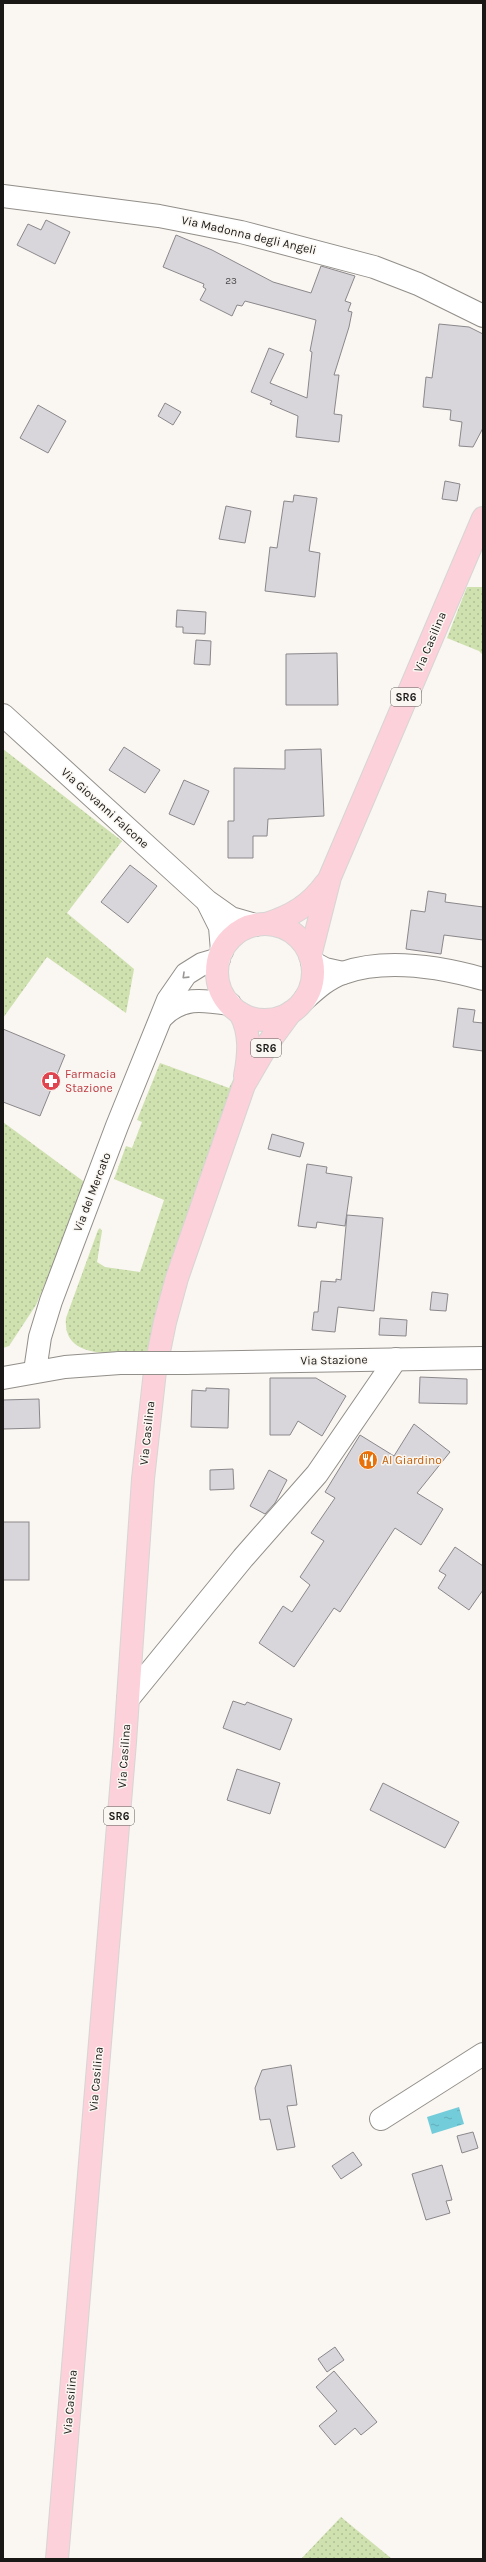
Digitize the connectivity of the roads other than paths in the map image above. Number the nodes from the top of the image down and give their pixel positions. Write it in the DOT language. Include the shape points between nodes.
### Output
graph roads {
  1 [pos="3,196"];
  2 [pos="483,316"];
  3 [pos="483,518"];
  4 [pos="3,715"];
  5 [pos="330,877"];
  6 [pos="208,902"];
  7 [pos="261,924"];
  8 [pos="221,955"];
  9 [pos="311,959"];
  10 [pos="343,973"];
  11 [pos="483,979"];
  12 [pos="298,1006"];
  13 [pos="235,1009"];
  14 [pos="162,1017"];
  15 [pos="244,1085"];
  16 [pos="483,1358"];
  17 [pos="396,1359"];
  18 [pos="35,1372"];
  19 [pos="3,1378"];
  20 [pos="128,1699"];
  21 [pos="483,2054"];
  22 [pos="381,2119"];
  23 [pos="57,2559"];
  1 -- 2 [label="street, Via Madonna degli Angeli" via="159,216 249,234 379,268"];
  3 -- 5 [label="main road, Via Casilina / SR6"];
  4 -- 6 [label="street, Via Giovanni Falcone"];
  5 -- 7 [label="main road, Via Casilina / SR6" via="307,905 292,915"];
  5 -- 9 [label="main road, Via Casilina / SR6"];
  6 -- 7 [label="street, Via Giovanni Falcone" via="231,918"];
  6 -- 8 [label="street, Via Giovanni Falcone" via="220,928"];
  7 -- 8 [label="main road" via="242,930 230,939"];
  7 -- 9 [label="main road" via="280,926 293,933 303,943"];
  8 -- 13 [label="main road" via="217,975 221,991"];
  8 -- 14 [label="street, Via del Mercato, one-way" via="186,974 173,991"];
  9 -- 10 [label="street" via="325,969"];
  9 -- 12 [label="main road" via="313,975"];
  10 -- 11 [label="street" via="375,967 416,967 446,970"];
  10 -- 12 [label="street" via="322,984"];
  12 -- 13 [label="main road" via="279,1018 266,1020 252,1018"];
  12 -- 15 [label="main road, Via Casilina / SR6" via="259,1057"];
  13 -- 14 [label="street, Via del Mercato" via="201,1000 186,1001"];
  13 -- 15 [label="main road, Via Casilina / SR6" via="247,1029"];
  14 -- 18 [label="street, Via del Mercato" via="117,1126 51,1301 40,1337"];
  15 -- 20 [label="main road, Via Casilina / SR6" via="177,1278 159,1347 143,1472"];
  16 -- 17 [label="street, Via Stazione"];
  17 -- 18 [label="street, Via Stazione, bridge" via="120,1363"];
  17 -- 20 [label="street" via="317,1474 243,1558"];
  18 -- 19 [label="street, Via Stazione"];
  20 -- 23 [label="main road, Via Casilina / SR6"];
  21 -- 22 [label="street"];
}
